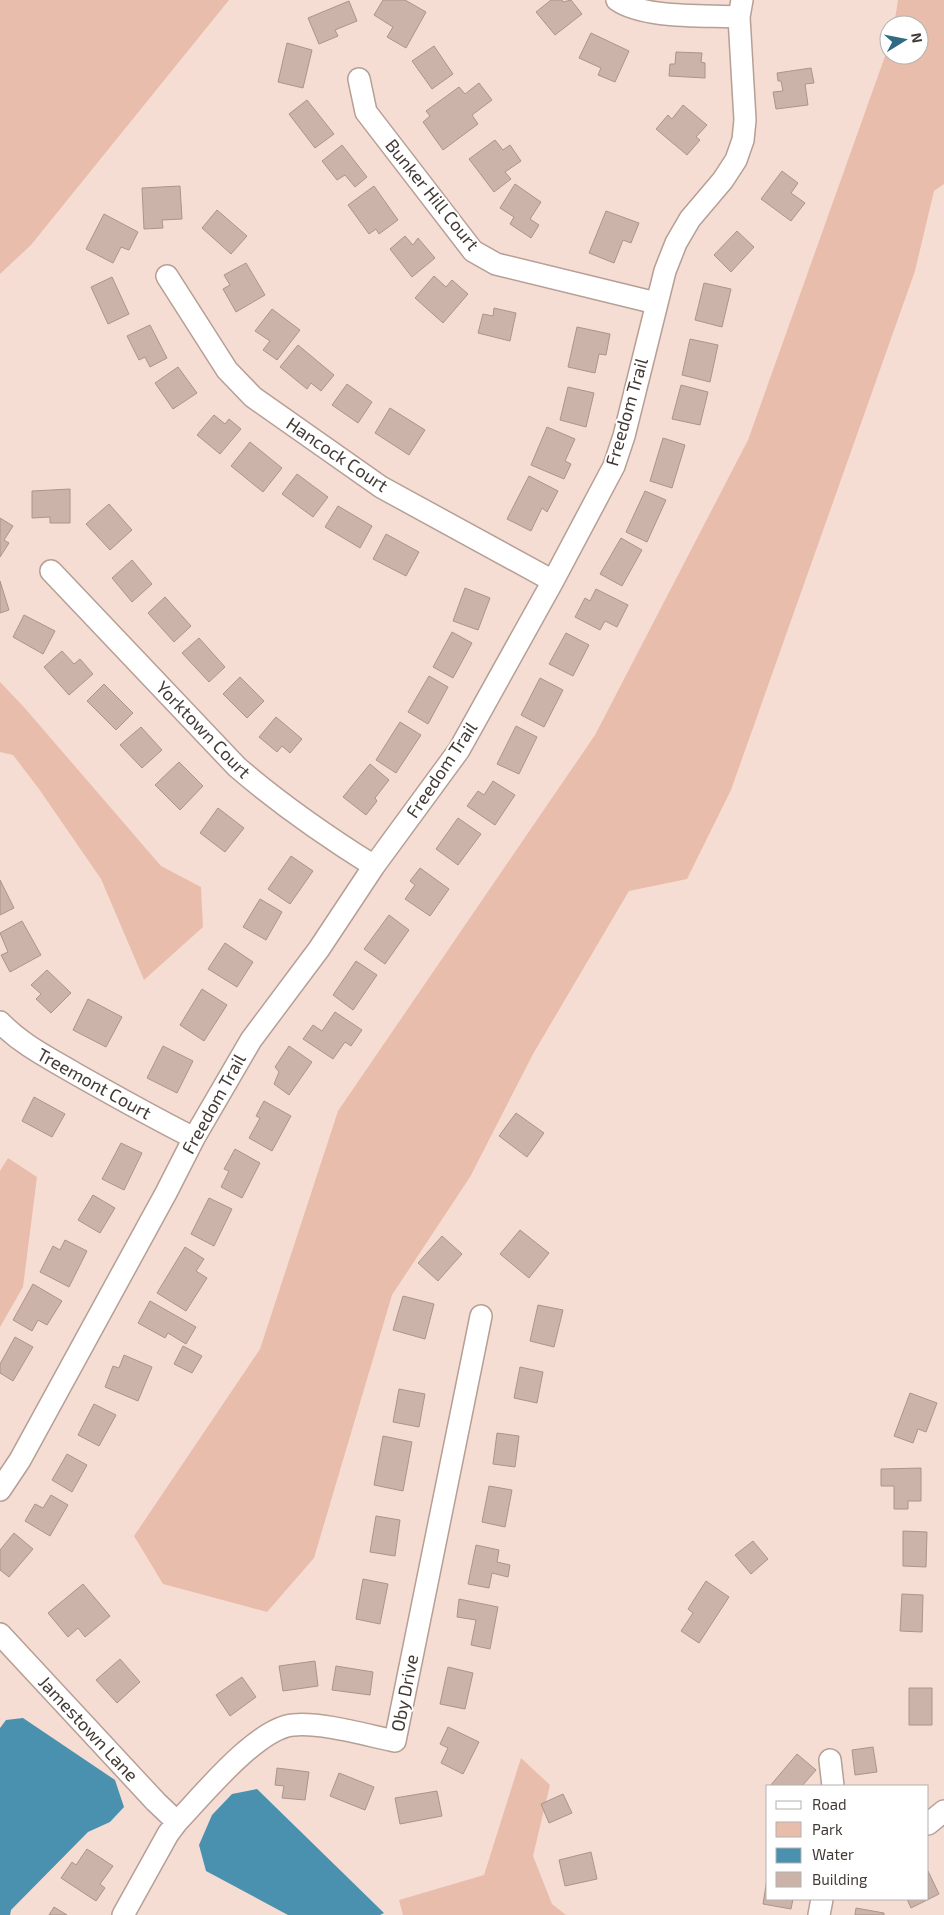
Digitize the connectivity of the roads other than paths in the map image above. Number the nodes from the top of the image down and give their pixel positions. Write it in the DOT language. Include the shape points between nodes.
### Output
graph roads {
  1 [pos="617,0"];
  2 [pos="741,8"];
  3 [pos="359,79"];
  4 [pos="167,276"];
  5 [pos="656,303"];
  6 [pos="51,571"];
  7 [pos="553,581"];
  8 [pos="374,866"];
  9 [pos="0,1022"];
  10 [pos="194,1138"];
  11 [pos="481,1316"];
  12 [pos="0,1490"];
  13 [pos="0,1634"];
  14 [pos="830,1760"];
  15 [pos="833,1785"];
  16 [pos="944,1811"];
  17 [pos="177,1822"];
  18 [pos="929,1823"];
  19 [pos="822,1900"];
  20 [pos="123,1915"];
  21 [pos="820,1915"];
  1 -- 2 [label="street" via="649,12"];
  2 -- 5 [label="street, Freedom Trail" via="743,140 736,160 723,180 690,219 676,242"];
  3 -- 5 [label="street, Bunker Hill Court" via="366,112 473,251 496,264"];
  4 -- 7 [label="street, Hancock Court" via="227,370 253,397 381,487"];
  5 -- 7 [label="street, Freedom Trail" via="614,466"];
  6 -- 8 [label="street, Yorktown Court" via="237,767 328,837"];
  7 -- 8 [label="street, Freedom Trail" via="459,750"];
  8 -- 10 [label="street, Freedom Trail" via="319,949 251,1040"];
  9 -- 10 [label="street, Treemont Court" via="14,1037 33,1049 141,1112"];
  10 -- 12 [label="street, Freedom Trail" via="20,1460"];
  11 -- 17 [label="street, Oby Drive" via="395,1741 307,1724 274,1730 250,1745"];
  13 -- 17 [label="street, Jamestown Lane"];
  14 -- 15 [label="street"];
  16 -- 18 [label="street"];
  17 -- 20 [label="street, Oby Drive"];
  19 -- 21 [label="street"];
}
